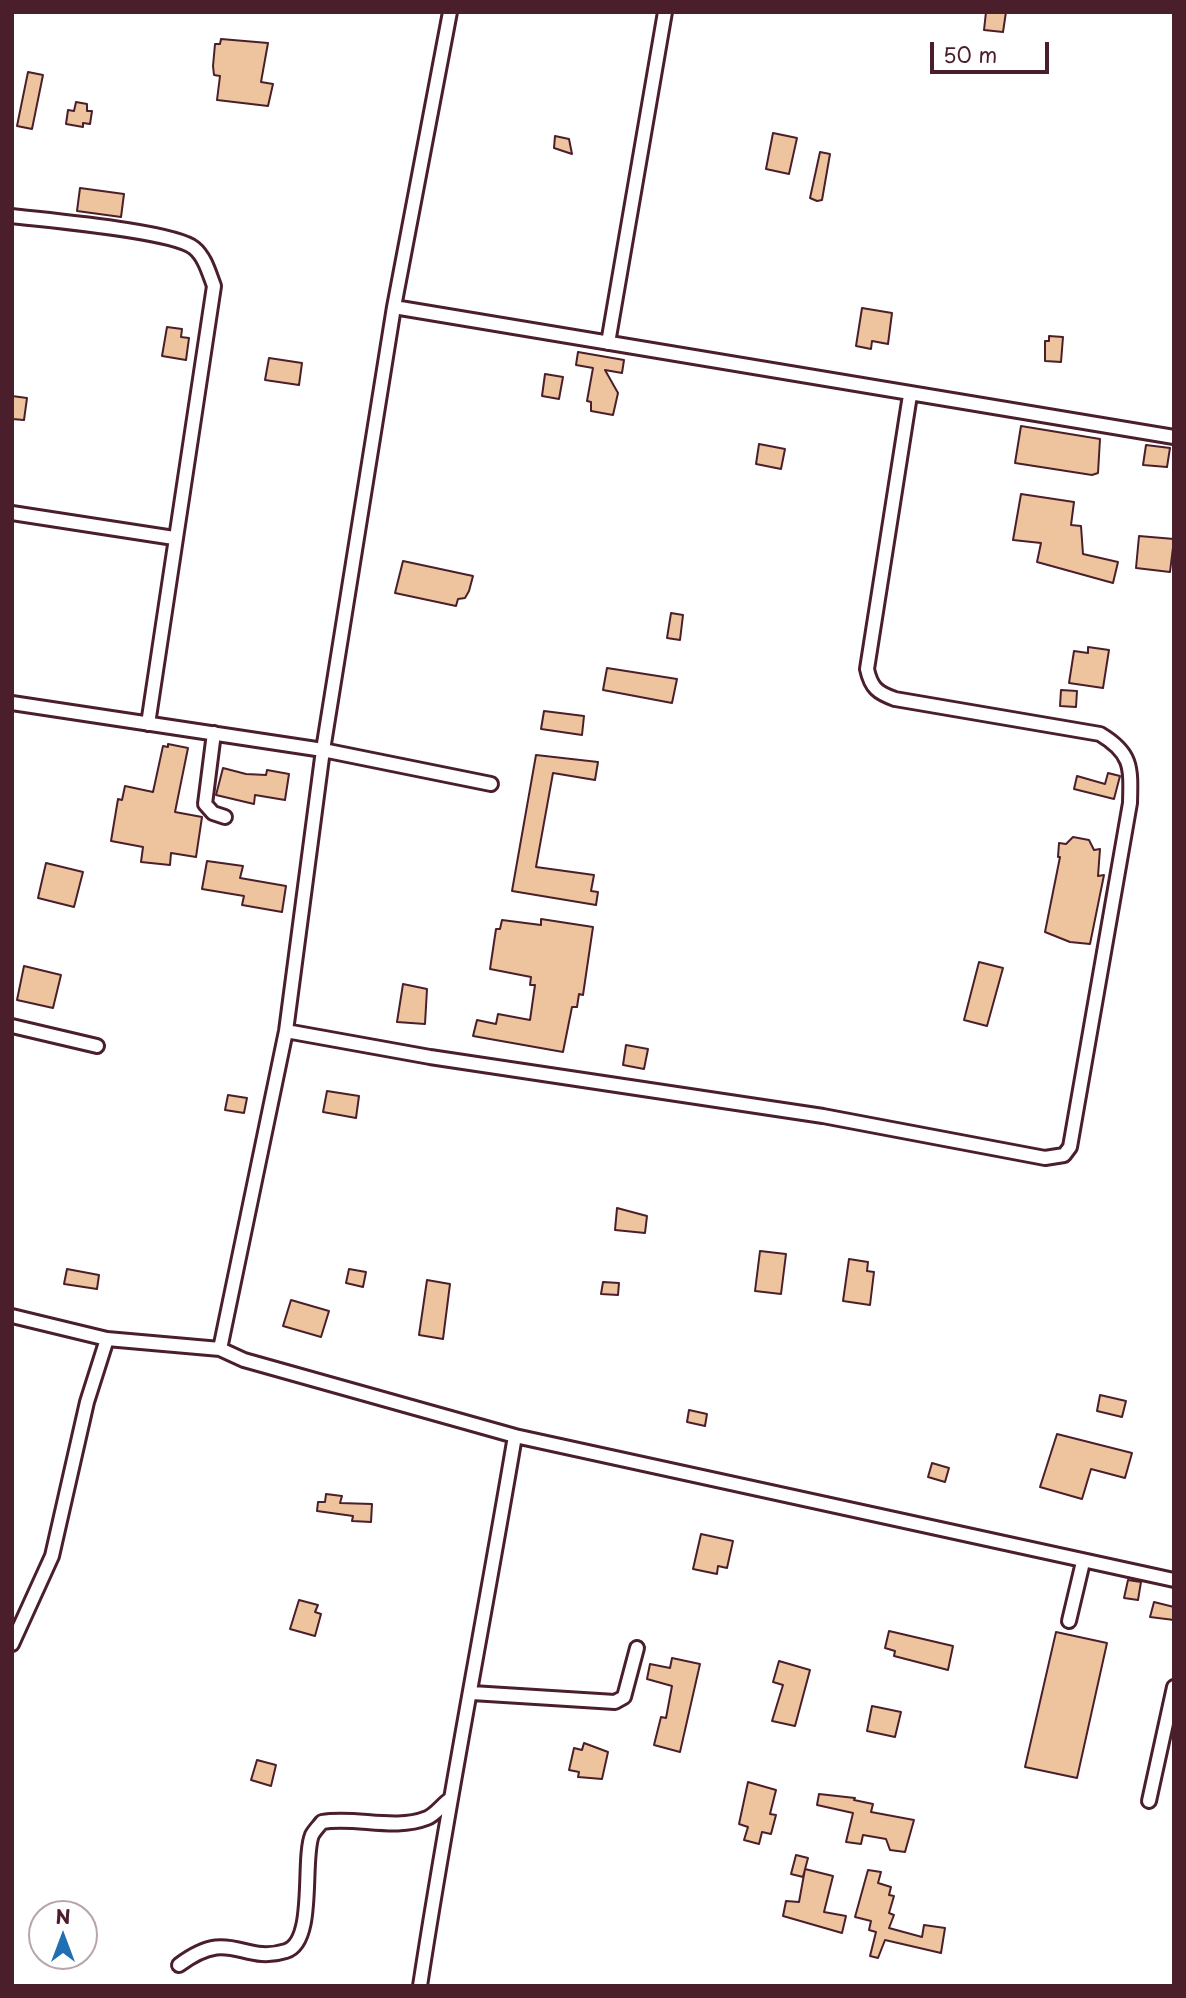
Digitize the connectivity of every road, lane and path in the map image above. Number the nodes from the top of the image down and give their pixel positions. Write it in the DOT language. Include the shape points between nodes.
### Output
graph roads {
  1 [pos="450,12"];
  2 [pos="665,12"];
  3 [pos="12,216"];
  4 [pos="394,307"];
  5 [pos="608,343"];
  6 [pos="910,395"];
  7 [pos="1174,437"];
  8 [pos="12,513"];
  9 [pos="174,538"];
  10 [pos="12,703"];
  11 [pos="148,724"];
  12 [pos="214,733"];
  13 [pos="323,750"];
  14 [pos="491,784"];
  15 [pos="225,817"];
  16 [pos="12,1026"];
  17 [pos="286,1031"];
  18 [pos="97,1046"];
  19 [pos="12,1316"];
  20 [pos="107,1339"];
  21 [pos="220,1349"];
  22 [pos="515,1436"];
  23 [pos="1083,1562"];
  24 [pos="1174,1580"];
  25 [pos="1069,1621"];
  26 [pos="12,1644"];
  27 [pos="637,1648"];
  28 [pos="1174,1687"];
  29 [pos="471,1693"];
  30 [pos="449,1800"];
  31 [pos="1149,1801"];
  32 [pos="179,1965"];
  33 [pos="420,1986"];
  1 -- 4 [label="street"];
  2 -- 5 [label="street"];
  3 -- 9 [label="street" via="141,232 193,247 206,264 214,286"];
  4 -- 5 [label="street"];
  4 -- 13 [label="street"];
  5 -- 6 [label="street"];
  6 -- 7 [label="street"];
  6 -- 17 [label="street" via="867,669 870,685 895,699 1100,734 1126,755 1130,774 1130,803 1083,1077 1070,1147 1064,1155 1045,1158 823,1116 430,1058"];
  8 -- 9 [label="street"];
  9 -- 11 [label="street"];
  10 -- 11 [label="street"];
  11 -- 12 [label="street"];
  12 -- 13 [label="street"];
  12 -- 15 [label="street" via="205,804"];
  13 -- 14 [label="street"];
  13 -- 17 [label="street"];
  16 -- 18 [label="street"];
  17 -- 21 [label="street"];
  19 -- 20 [label="street"];
  20 -- 21 [label="street"];
  20 -- 26 [label="street" via="87,1402 52,1556"];
  21 -- 22 [label="street"];
  22 -- 23 [label="street"];
  22 -- 29 [label="street"];
  23 -- 24 [label="street"];
  23 -- 25 [label="street"];
  27 -- 29 [label="street" via="624,1697 615,1702"];
  28 -- 31 [label="street"];
  29 -- 30 [label="street"];
  30 -- 32 [label="street" via="428,1818 322,1822 312,1836 298,1943 288,1951 266,1954 216,1946 199,1950"];
  30 -- 33 [label="street"];
}
